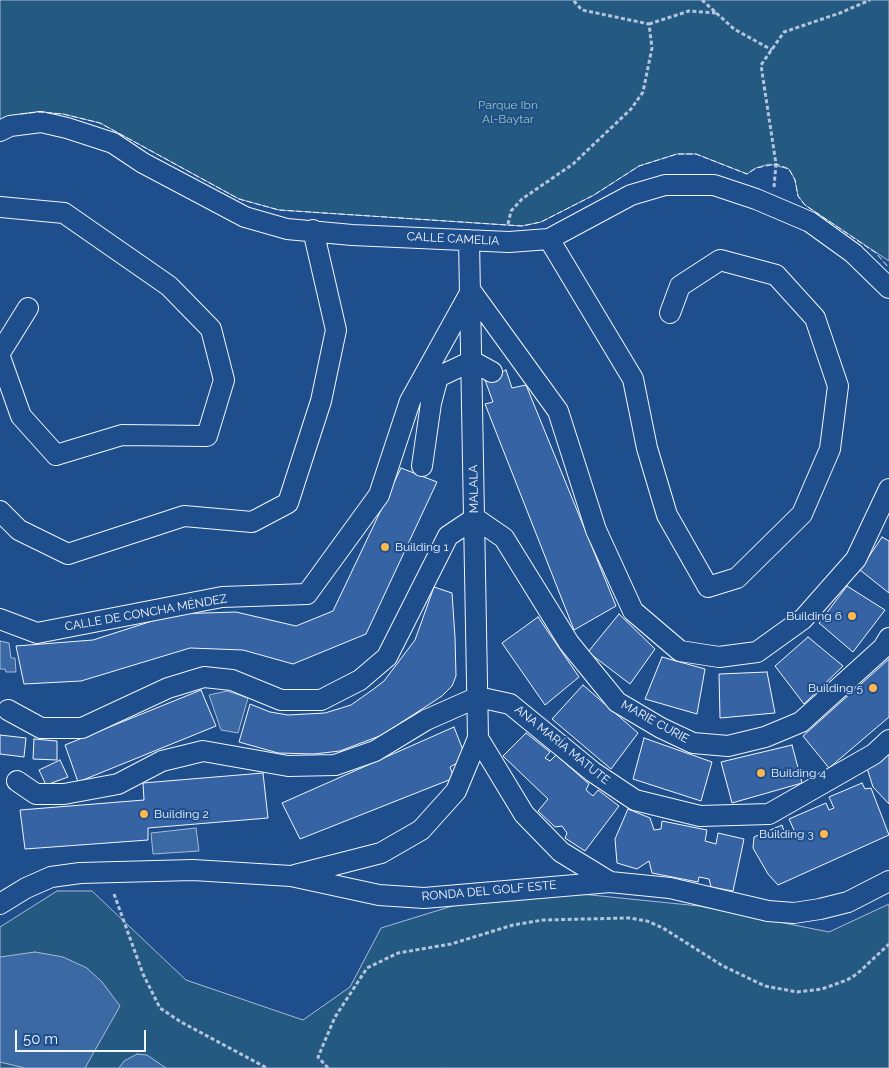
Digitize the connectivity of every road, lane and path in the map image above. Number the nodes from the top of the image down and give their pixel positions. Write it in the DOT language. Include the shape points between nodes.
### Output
graph roads {
  1 [pos="573,0"];
  2 [pos="702,0"];
  3 [pos="870,0"];
  4 [pos="716,13"];
  5 [pos="649,24"];
  6 [pos="772,50"];
  7 [pos="0,131"];
  8 [pos="772,206"];
  9 [pos="0,207"];
  10 [pos="313,230"];
  11 [pos="549,239"];
  12 [pos="470,240"];
  13 [pos="509,242"];
  14 [pos="889,288"];
  15 [pos="471,291"];
  16 [pos="28,308"];
  17 [pos="670,312"];
  18 [pos="0,353"];
  19 [pos="0,357"];
  20 [pos="472,361"];
  21 [pos="492,372"];
  22 [pos="422,466"];
  23 [pos="889,489"];
  24 [pos="0,511"];
  25 [pos="475,518"];
  26 [pos="0,619"];
  27 [pos="889,638"];
  28 [pos="478,697"];
  29 [pos="8,710"];
  30 [pos="478,738"];
  31 [pos="889,740"];
  32 [pos="17,781"];
  33 [pos="562,852"];
  34 [pos="291,876"];
  35 [pos="889,881"];
  36 [pos="610,882"];
  37 [pos="558,886"];
  38 [pos="114,894"];
  39 [pos="0,904"];
  40 [pos="889,944"];
  41 [pos="267,1068"];
  42 [pos="328,1068"];
  1 -- 5 [label="path" via="582,10"];
  2 -- 4 [label="path"];
  3 -- 6 [label="path" via="784,32"];
  4 -- 5 [label="path" via="689,11"];
  4 -- 6 [label="path" via="734,29"];
  5 -- 13 [label="path" via="652,48 643,92 632,108 574,164 526,196 511,211"];
  6 -- 8 [label="path" via="761,65 776,164"];
  7 -- 10 [label="street, CALLE CAMELIA" via="10,126 41,122 67,128 113,143 143,163 245,217 287,229"];
  8 -- 11 [label="street, CALLE CAMELIA" via="714,185 665,185 631,195"];
  8 -- 14 [label="street, CALLE CAMELIA" via="810,222 854,253"];
  9 -- 19 [label="street" via="64,213 169,286 211,329 224,380 206,436 122,435 56,455 21,416"];
  10 -- 12 [label="street, CALLE CAMELIA" via="352,235"];
  10 -- 24 [label="street" via="336,330 320,401 288,503 252,522 184,516 68,554 18,530"];
  11 -- 13 [label="street, CALLE CAMELIA"];
  11 -- 17 [label="street" via="633,379 647,448 668,515 708,587 737,578 802,514 830,449 838,386 815,318 776,274 720,260 680,286"];
  12 -- 13 [label="street, CALLE CAMELIA"];
  12 -- 15 [label="street, MALALA"];
  15 -- 20 [label="street, MALALA"];
  15 -- 23 [label="street" via="558,411 596,530 633,611 680,650 719,657 757,652 803,619 856,559"];
  15 -- 26 [label="street, CALLE DE CONCHA MÉNDEZ" via="410,401 379,495 307,594 222,597 36,632"];
  16 -- 18 [label="street"];
  20 -- 21 [label="street"];
  20 -- 22 [label="street" via="438,377"];
  20 -- 25 [label="street, MALALA"];
  25 -- 27 [label="street, MARIE CURIE" via="504,538 569,643 617,702 693,743 728,746 801,722 883,648"];
  25 -- 28 [label="street, MALALA"];
  25 -- 29 [label="street" via="448,536 388,657 360,680 321,700 281,700 232,680 204,677 168,688 82,728 41,728"];
  28 -- 30 [label="street, MALALA"];
  28 -- 31 [label="street, ANA MARÍA MATUTE" via="510,704 593,772 635,800 700,816 769,814 874,754"];
  28 -- 32 [label="street" via="426,720 375,751 335,765 288,766 204,751 162,762 118,784 64,794 36,794"];
  30 -- 33 [label="street" via="524,814"];
  30 -- 34 [label="street" via="456,791 421,830 381,853"];
  33 -- 36 [label="street"];
  33 -- 37 [label="street" via="563,870"];
  34 -- 37 [label="street, RONDA DEL GOLF ESTE" via="379,895 424,898"];
  34 -- 39 [label="street, RONDA DEL GOLF ESTE" via="193,870 80,874 51,877"];
  35 -- 36 [label="street, RONDA DEL GOLF ESTE" via="848,902 794,913 759,909 670,888"];
  36 -- 37 [label="street, RONDA DEL GOLF ESTE"];
  38 -- 41 [label="path" via="143,974 160,1008"];
  40 -- 42 [label="path" via="847,980 822,989 797,992 764,986 647,921 629,918 543,920 513,925 468,940 398,953 367,968 335,1017 318,1057"];
}
